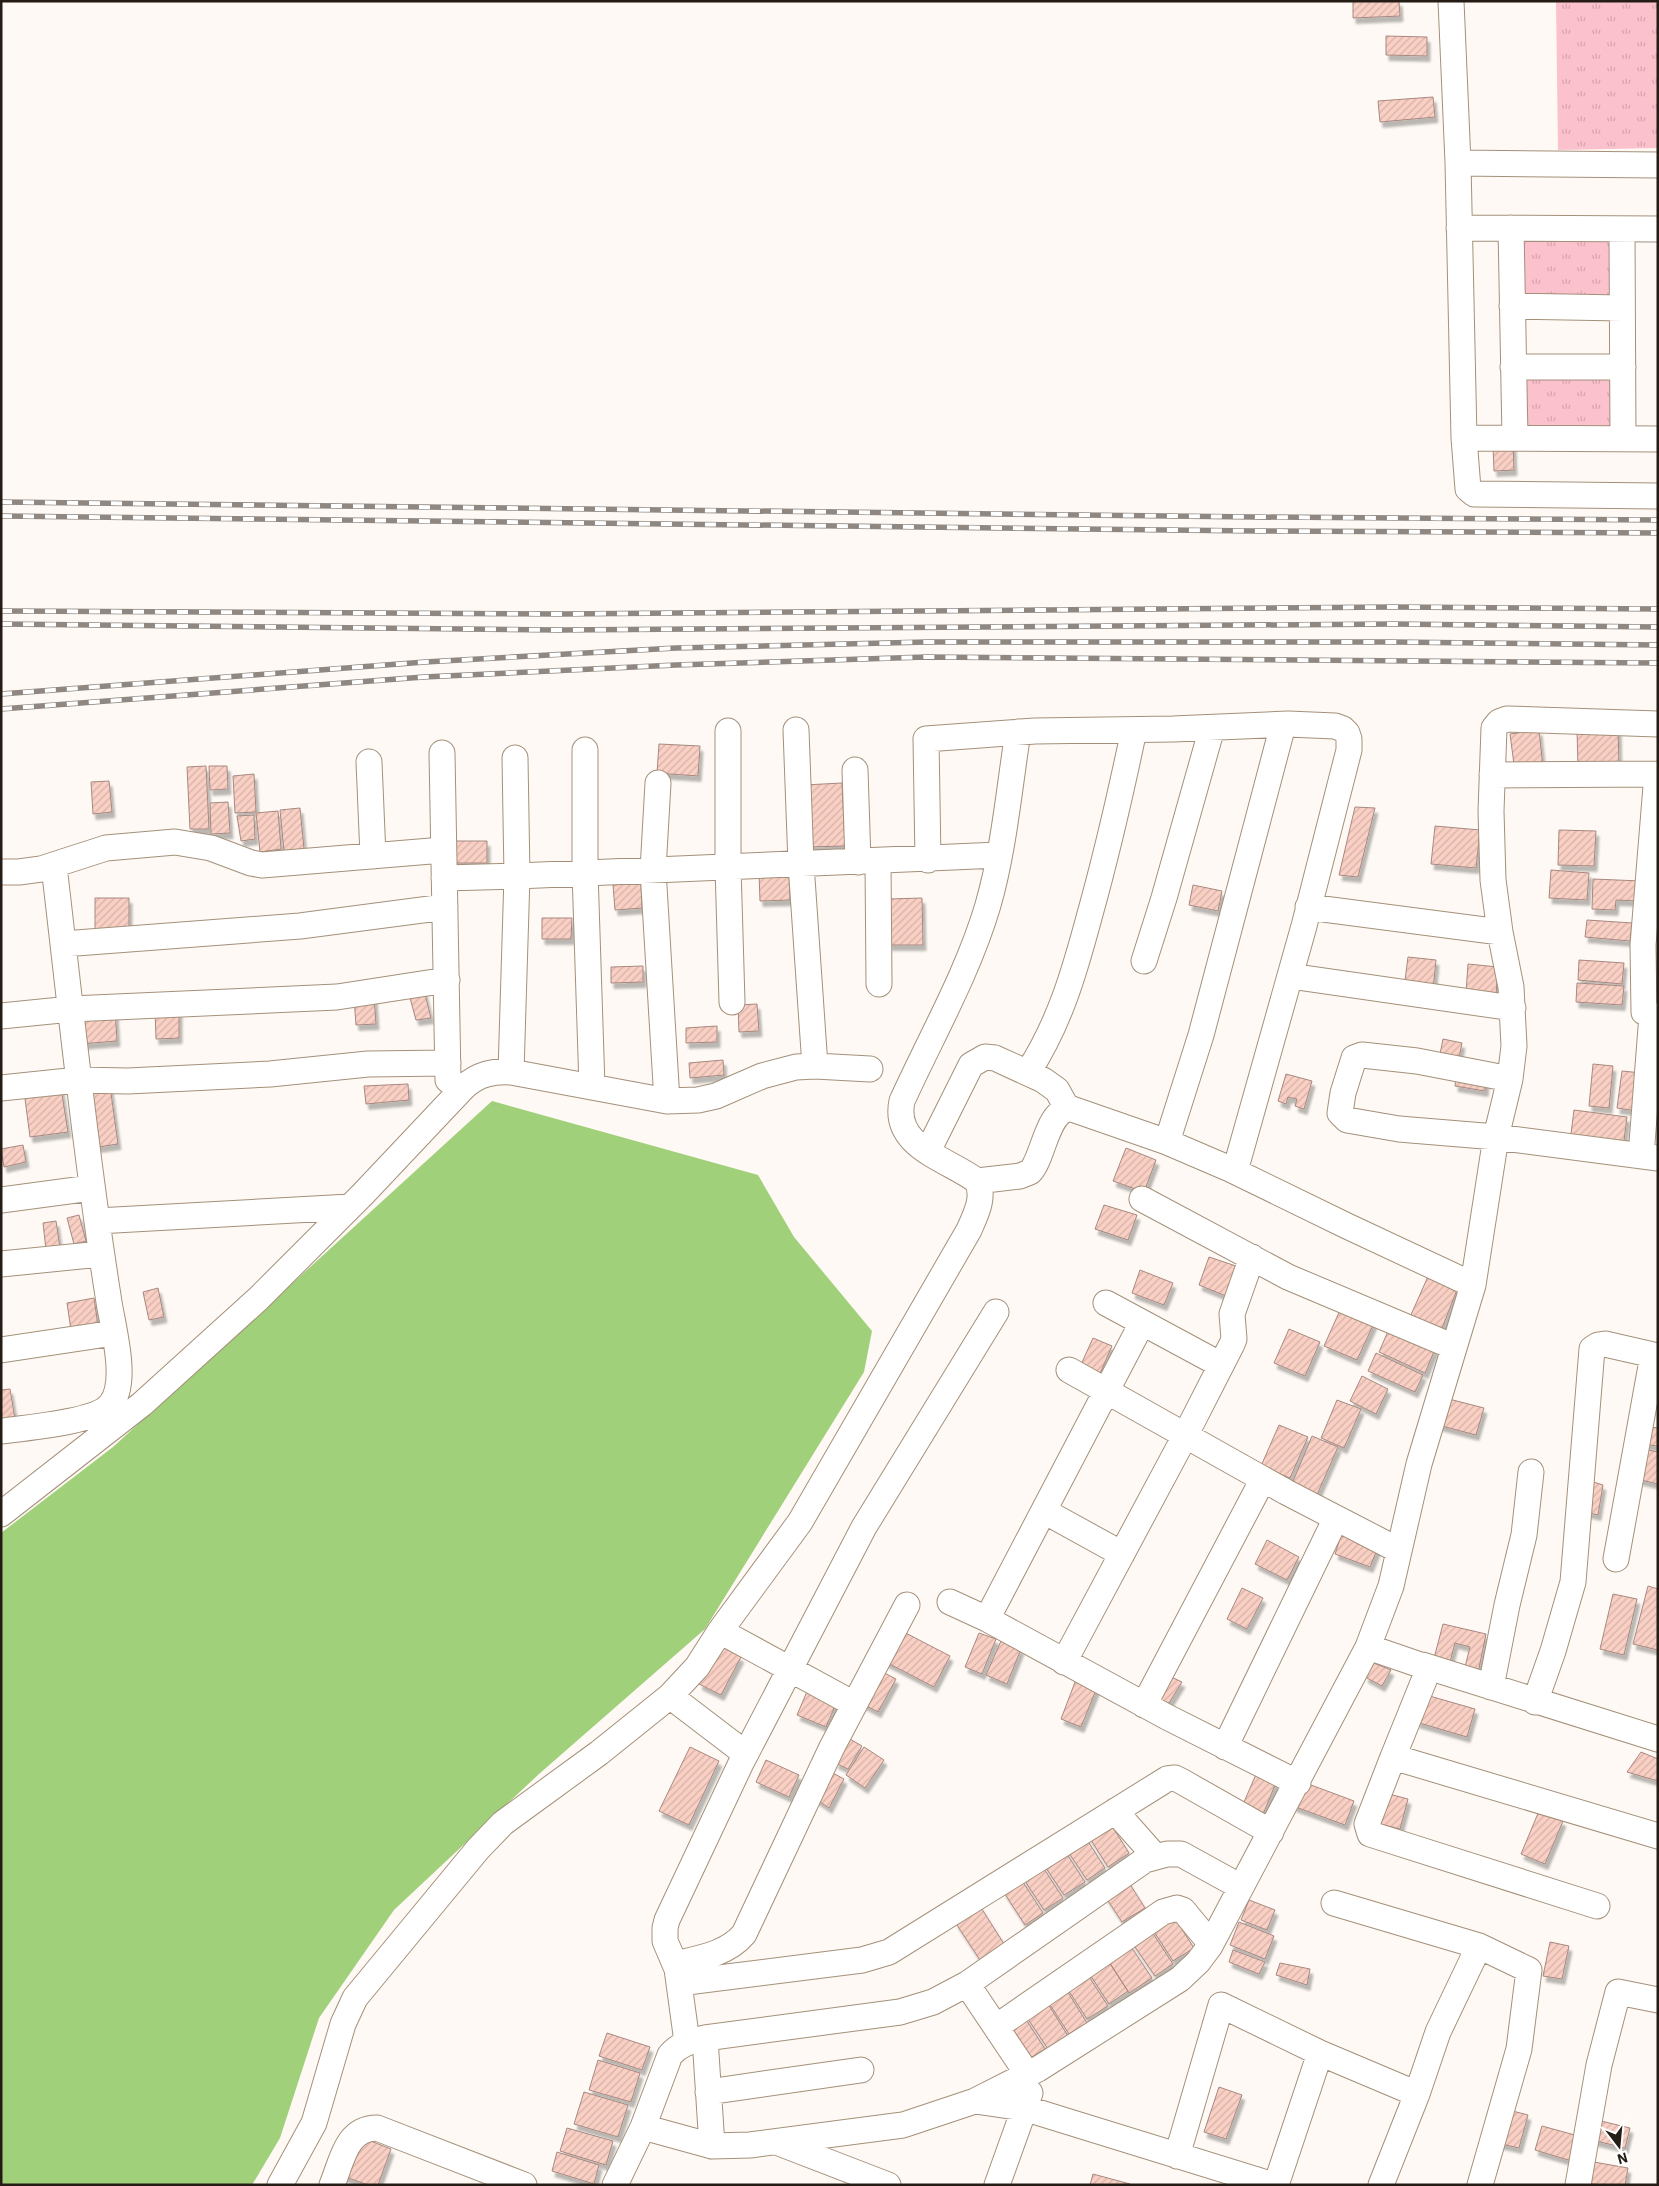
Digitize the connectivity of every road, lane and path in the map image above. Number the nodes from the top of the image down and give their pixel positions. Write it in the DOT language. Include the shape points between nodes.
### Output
graph roads {
  1 [pos="1451,1"];
  2 [pos="1458,163"];
  3 [pos="1658,165"];
  4 [pos="1459,228"];
  5 [pos="1511,228"];
  6 [pos="1622,229"];
  7 [pos="1658,229"];
  8 [pos="1512,306"];
  9 [pos="1622,308"];
  10 [pos="1513,367"];
  11 [pos="1623,367"];
  12 [pos="1464,438"];
  13 [pos="1514,438"];
  14 [pos="1623,439"];
  15 [pos="1658,439"];
  16 [pos="1658,496"];
  17 [pos="1658,724"];
  18 [pos="1283,725"];
  19 [pos="1212,728"];
  20 [pos="796,730"];
  21 [pos="1134,730"];
  22 [pos="728,731"];
  23 [pos="1018,732"];
  24 [pos="586,750"];
  25 [pos="442,753"];
  26 [pos="515,758"];
  27 [pos="369,762"];
  28 [pos="855,770"];
  29 [pos="1657,774"];
  30 [pos="1492,775"];
  31 [pos="658,783"];
  32 [pos="443,850"];
  33 [pos="373,856"];
  34 [pos="999,856"];
  35 [pos="928,860"];
  36 [pos="868,862"];
  37 [pos="800,864"];
  38 [pos="54,866"];
  39 [pos="728,867"];
  40 [pos="653,870"];
  41 [pos="1,872"];
  42 [pos="585,872"];
  43 [pos="517,876"];
  44 [pos="444,878"];
  45 [pos="444,907"];
  46 [pos="1308,907"];
  47 [pos="1500,932"];
  48 [pos="63,944"];
  49 [pos="1144,961"];
  50 [pos="1290,976"];
  51 [pos="446,980"];
  52 [pos="879,984"];
  53 [pos="732,1002"];
  54 [pos="1513,1008"];
  55 [pos="71,1010"];
  56 [pos="1,1016"];
  57 [pos="448,1064"];
  58 [pos="815,1066"];
  59 [pos="870,1069"];
  60 [pos="511,1072"];
  61 [pos="1028,1072"];
  62 [pos="78,1080"];
  63 [pos="1510,1080"];
  64 [pos="592,1087"];
  65 [pos="1,1088"];
  66 [pos="666,1101"];
  67 [pos="448,1105"];
  68 [pos="1067,1108"];
  69 [pos="1496,1137"];
  70 [pos="1167,1142"];
  71 [pos="928,1151"];
  72 [pos="1649,1157"];
  73 [pos="1235,1171"];
  74 [pos="977,1181"];
  75 [pos="91,1188"];
  76 [pos="1142,1199"];
  77 [pos="1,1200"];
  78 [pos="350,1207"];
  79 [pos="97,1221"];
  80 [pos="101,1254"];
  81 [pos="1252,1257"];
  82 [pos="1,1264"];
  83 [pos="1473,1284"];
  84 [pos="1106,1303"];
  85 [pos="996,1312"];
  86 [pos="1142,1323"];
  87 [pos="114,1333"];
  88 [pos="1454,1347"];
  89 [pos="1,1350"];
  90 [pos="1656,1356"];
  91 [pos="1221,1365"];
  92 [pos="1069,1370"];
  93 [pos="1107,1391"];
  94 [pos="34,1426"];
  95 [pos="1,1431"];
  96 [pos="1186,1436"];
  97 [pos="1,1450"];
  98 [pos="1531,1472"];
  99 [pos="1262,1478"];
  100 [pos="1044,1511"];
  101 [pos="1,1514"];
  102 [pos="1336,1518"];
  103 [pos="1398,1550"];
  104 [pos="1122,1554"];
  105 [pos="1616,1559"];
  106 [pos="950,1602"];
  107 [pos="907,1605"];
  108 [pos="987,1619"];
  109 [pos="720,1631"];
  110 [pos="1368,1647"];
  111 [pos="1064,1662"];
  112 [pos="1422,1666"];
  113 [pos="790,1669"];
  114 [pos="1491,1687"];
  115 [pos="670,1696"];
  116 [pos="1535,1702"];
  117 [pos="854,1704"];
  118 [pos="1144,1705"];
  119 [pos="1658,1739"];
  120 [pos="1225,1747"];
  121 [pos="746,1754"];
  122 [pos="1393,1757"];
  123 [pos="1298,1783"];
  124 [pos="1115,1811"];
  125 [pos="1271,1832"];
  126 [pos="1658,1836"];
  127 [pos="1155,1856"];
  128 [pos="1241,1887"];
  129 [pos="1334,1903"];
  130 [pos="1596,1906"];
  131 [pos="1211,1944"];
  132 [pos="1478,1946"];
  133 [pos="677,1974"];
  134 [pos="967,1984"];
  135 [pos="1658,2000"];
  136 [pos="996,2028"];
  137 [pos="696,2040"];
  138 [pos="1320,2053"];
  139 [pos="861,2070"];
  140 [pos="1033,2072"];
  141 [pos="708,2092"];
  142 [pos="1417,2094"];
  143 [pos="974,2100"];
  144 [pos="1024,2108"];
  145 [pos="643,2127"];
  146 [pos="776,2142"];
  147 [pos="712,2146"];
  148 [pos="1177,2156"];
  149 [pos="280,2185"];
  150 [pos="332,2185"];
  151 [pos="524,2185"];
  152 [pos="615,2185"];
  153 [pos="888,2185"];
  154 [pos="997,2185"];
  155 [pos="1274,2185"];
  156 [pos="1381,2185"];
  157 [pos="1480,2185"];
  158 [pos="1578,2185"];
  1 -- 2 [label="street"];
  2 -- 3 [label="street"];
  2 -- 4 [label="street"];
  4 -- 5 [label="street"];
  4 -- 12 [label="street"];
  5 -- 6 [label="street"];
  5 -- 8 [label="street"];
  6 -- 7 [label="street"];
  6 -- 9 [label="street"];
  8 -- 9 [label="street"];
  8 -- 10 [label="street"];
  9 -- 11 [label="street"];
  10 -- 11 [label="street"];
  10 -- 13 [label="street"];
  11 -- 14 [label="street"];
  12 -- 13 [label="street"];
  12 -- 16 [label="street" via="1467,487 1472,494"];
  13 -- 14 [label="street"];
  14 -- 15 [label="street"];
  17 -- 30 [label="street" via="1503,720 1492,732"];
  18 -- 19 [label="street"];
  18 -- 46 [label="street" via="1334,726 1347,733 1349,739 1349,750"];
  18 -- 70 [label="street" via="1201,1035"];
  19 -- 21 [label="street"];
  19 -- 49 [label="street"];
  20 -- 37 [label="street"];
  21 -- 23 [label="street"];
  21 -- 61 [label="street" via="1108,847 1081,947 1055,1025"];
  22 -- 39 [label="street"];
  23 -- 34 [label="street"];
  23 -- 35 [label="street" via="926,739"];
  24 -- 42 [label="street"];
  25 -- 32 [label="street"];
  26 -- 43 [label="street"];
  27 -- 33 [label="street"];
  28 -- 36 [label="street"];
  29 -- 30 [label="street"];
  29 -- 72 [label="street" via="1643,945 1644,1012 1652,1015"];
  30 -- 47 [label="street" via="1493,880"];
  31 -- 40 [label="street"];
  32 -- 33 [label="street"];
  32 -- 44 [label="street"];
  33 -- 38 [label="street" via="262,865 211,848 175,842 106,848"];
  34 -- 35 [label="street"];
  34 -- 71 [label="street" via="987,907 969,957 902,1101 902,1124 908,1136"];
  35 -- 36 [label="street"];
  36 -- 37 [label="street"];
  36 -- 52 [label="street"];
  37 -- 39 [label="street"];
  37 -- 58 [label="street"];
  38 -- 41 [label="street"];
  38 -- 48 [label="street"];
  39 -- 40 [label="street"];
  39 -- 53 [label="street"];
  40 -- 42 [label="street"];
  40 -- 66 [label="street"];
  42 -- 43 [label="street"];
  42 -- 64 [label="street"];
  43 -- 44 [label="street"];
  43 -- 60 [label="street"];
  44 -- 45 [label="street"];
  45 -- 48 [label="street" via="300,926"];
  45 -- 51 [label="street"];
  46 -- 47 [label="street"];
  46 -- 50 [label="street"];
  47 -- 54 [label="street"];
  48 -- 55 [label="street"];
  50 -- 54 [label="street"];
  50 -- 73 [label="street"];
  51 -- 55 [label="street" via="337,997"];
  51 -- 57 [label="street"];
  54 -- 63 [label="street" via="1514,1046"];
  55 -- 56 [label="street"];
  55 -- 62 [label="street"];
  57 -- 62 [label="street" via="368,1064 253,1075"];
  57 -- 67 [label="street"];
  58 -- 59 [label="street"];
  58 -- 66 [label="street" via="762,1076 716,1096"];
  60 -- 64 [label="street"];
  60 -- 67 [label="street" via="479,1076"];
  61 -- 68 [label="street" via="1053,1086"];
  61 -- 71 [label="street" via="991,1057 974,1062"];
  62 -- 65 [label="street"];
  62 -- 75 [label="street"];
  63 -- 69 [label="street"];
  63 -- 69 [label="street" via="1417,1061 1362,1055 1352,1061 1343,1093 1340,1112 1347,1120 1399,1129"];
  64 -- 66 [label="street"];
  67 -- 78 [label="street"];
  68 -- 70 [label="street"];
  68 -- 74 [label="street" via="1054,1119 1030,1172"];
  69 -- 72 [label="street"];
  69 -- 83 [label="street"];
  70 -- 73 [label="street"];
  71 -- 74 [label="street"];
  73 -- 83 [label="street"];
  74 -- 109 [label="street" via="981,1196 978,1210 956,1254 800,1522"];
  75 -- 77 [label="street"];
  75 -- 79 [label="street"];
  76 -- 81 [label="street"];
  78 -- 79 [label="street"];
  78 -- 101 [label="street" via="259,1298 142,1404"];
  79 -- 80 [label="street"];
  80 -- 82 [label="street"];
  80 -- 87 [label="street"];
  81 -- 88 [label="street" via="1288,1277"];
  81 -- 91 [label="street" via="1232,1314 1234,1339"];
  83 -- 88 [label="street"];
  84 -- 86 [label="street"];
  85 -- 113 [label="street" via="864,1527"];
  86 -- 91 [label="street"];
  86 -- 93 [label="street"];
  87 -- 89 [label="street"];
  87 -- 94 [label="street" via="119,1381 110,1407 82,1419"];
  88 -- 103 [label="street" via="1419,1464"];
  90 -- 105 [label="street"];
  90 -- 116 [label="street" via="1605,1344 1598,1344 1592,1349 1573,1582 1556,1644"];
  91 -- 96 [label="street"];
  92 -- 93 [label="street"];
  93 -- 96 [label="street"];
  93 -- 100 [label="street"];
  94 -- 95 [label="street"];
  94 -- 97 [label="street"];
  96 -- 99 [label="street"];
  96 -- 104 [label="street"];
  98 -- 114 [label="street" via="1524,1534"];
  99 -- 102 [label="street"];
  99 -- 118 [label="street"];
  100 -- 104 [label="street"];
  100 -- 108 [label="street"];
  102 -- 103 [label="street"];
  102 -- 120 [label="street"];
  103 -- 110 [label="street" via="1391,1586"];
  104 -- 111 [label="street"];
  106 -- 108 [label="street"];
  107 -- 117 [label="street"];
  108 -- 111 [label="street"];
  109 -- 113 [label="street"];
  109 -- 115 [label="street" via="697,1667"];
  110 -- 112 [label="street"];
  110 -- 123 [label="street"];
  111 -- 118 [label="street"];
  112 -- 114 [label="street"];
  112 -- 122 [label="street" via="1429,1668"];
  113 -- 117 [label="street"];
  113 -- 121 [label="street"];
  114 -- 116 [label="street"];
  115 -- 121 [label="street"];
  115 -- 149 [label="street" via="503,1823 355,1998 343,2024 314,2123"];
  116 -- 119 [label="street"];
  117 -- 133 [label="street" via="744,1934 737,1943"];
  118 -- 120 [label="street"];
  120 -- 123 [label="street"];
  121 -- 133 [label="street" via="665,1928 665,1941"];
  122 -- 126 [label="street"];
  122 -- 130 [label="street" via="1367,1824 1370,1834"];
  123 -- 125 [label="street"];
  124 -- 125 [label="street" via="1156,1785 1175,1778"];
  124 -- 127 [label="street"];
  124 -- 133 [label="street" via="889,1952 862,1960"];
  125 -- 128 [label="street"];
  127 -- 128 [label="street" via="1181,1854"];
  127 -- 134 [label="street"];
  128 -- 131 [label="street"];
  129 -- 132 [label="street"];
  131 -- 136 [label="street" via="1183,1910 1163,1912"];
  131 -- 140 [label="street" via="1180,1979"];
  132 -- 142 [label="street" via="1438,2032"];
  132 -- 157 [label="street" via="1529,1970 1519,2049"];
  133 -- 137 [label="street"];
  134 -- 136 [label="street"];
  134 -- 137 [label="street" via="933,2002 900,2012"];
  135 -- 158 [label="street" via="1618,1992 1599,2065"];
  136 -- 140 [label="street"];
  137 -- 141 [label="street"];
  137 -- 145 [label="street" via="678,2047 670,2055"];
  138 -- 142 [label="street"];
  138 -- 148 [label="street" via="1221,2005"];
  138 -- 155 [label="street"];
  139 -- 141 [label="street"];
  140 -- 143 [label="street"];
  140 -- 144 [label="street"];
  141 -- 147 [label="street"];
  142 -- 156 [label="street"];
  143 -- 144 [label="street"];
  143 -- 146 [label="street" via="903,2125"];
  144 -- 148 [label="street"];
  144 -- 154 [label="street"];
  145 -- 147 [label="street"];
  145 -- 152 [label="street"];
  146 -- 147 [label="street"];
  146 -- 153 [label="street"];
  148 -- 155 [label="street"];
  150 -- 151 [label="street" via="348,2144 355,2135 368,2128 377,2128"];
}
